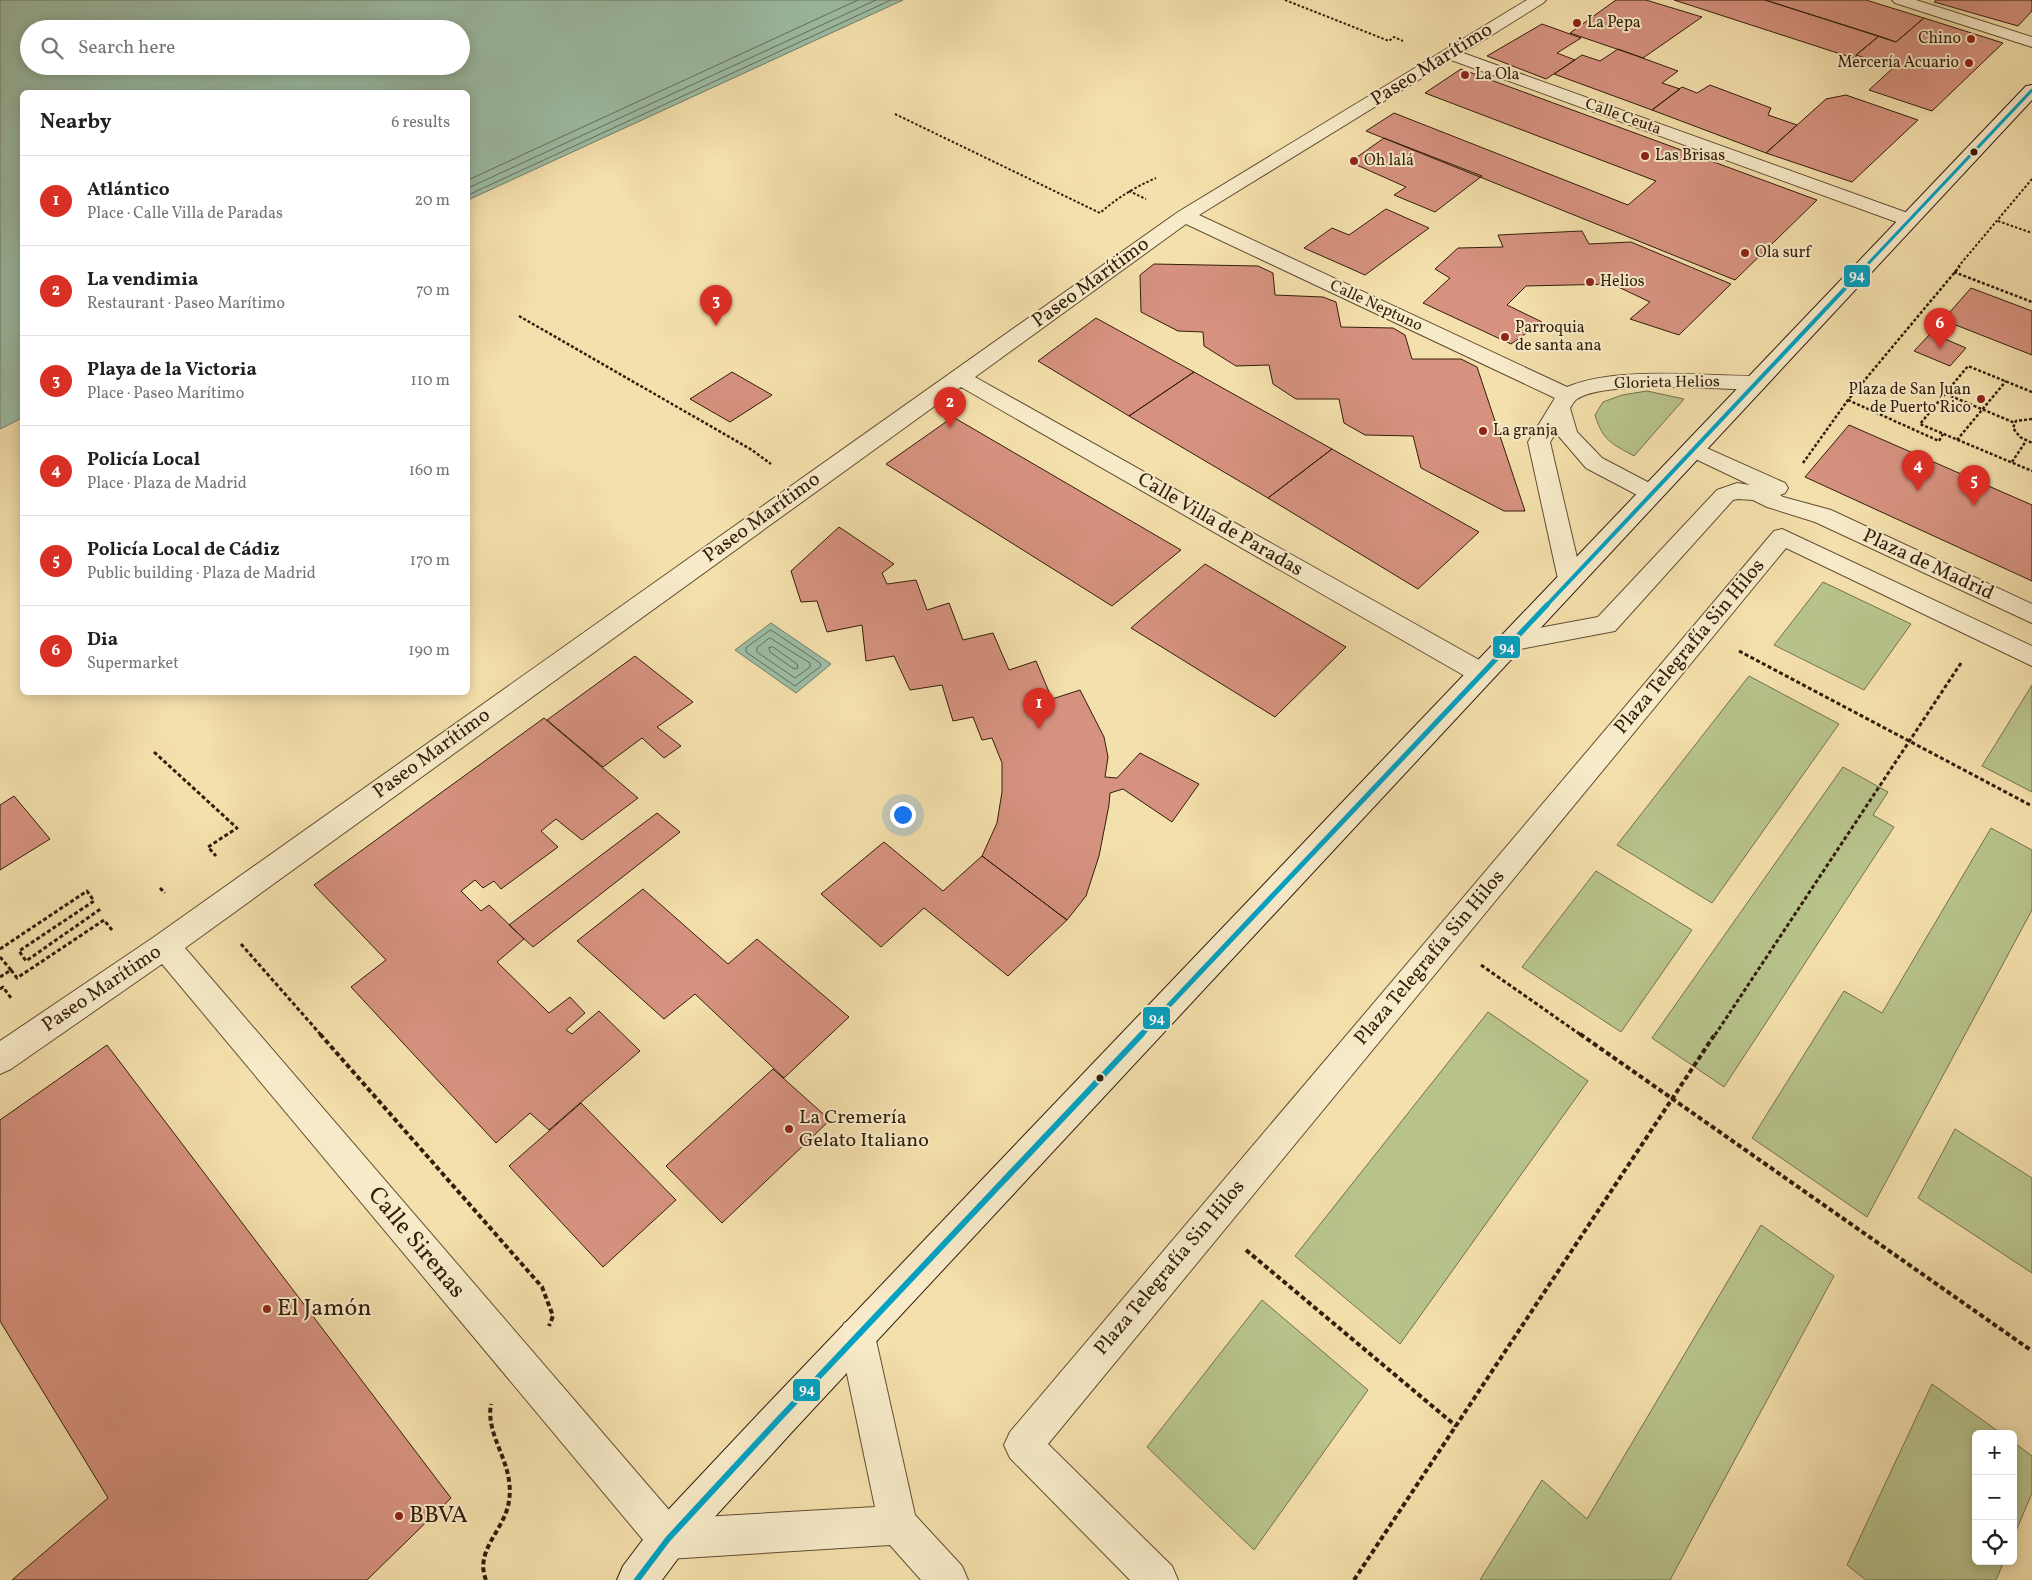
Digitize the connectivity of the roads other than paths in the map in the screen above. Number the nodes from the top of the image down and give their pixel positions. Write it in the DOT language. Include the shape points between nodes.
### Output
graph roads {
  1 [pos="1538,0"];
  2 [pos="1900,0"];
  3 [pos="2032,42"];
  4 [pos="1450,54"];
  5 [pos="2032,90"];
  6 [pos="1184,216"];
  7 [pos="1909,220"];
  8 [pos="960,377"];
  9 [pos="1756,383"];
  10 [pos="1563,402"];
  11 [pos="1693,449"];
  12 [pos="1651,492"];
  13 [pos="1824,516"];
  14 [pos="1570,579"];
  15 [pos="2032,614"];
  16 [pos="1510,642"];
  17 [pos="2032,657"];
  18 [pos="1481,673"];
  19 [pos="165,946"];
  20 [pos="0,1059"];
  21 [pos="857,1336"];
  22 [pos="898,1525"];
  23 [pos="668,1539"];
  24 [pos="637,1580"];
  25 [pos="948,1580"];
  26 [pos="1158,1580"];
  1 -- 4 [label="street, Paseo Marítimo"];
  2 -- 3 [label="street"];
  4 -- 6 [label="street, Paseo Marítimo"];
  4 -- 7 [label="street, Calle Ceuta"];
  5 -- 7 [label="street"];
  6 -- 8 [label="street, Paseo Marítimo"];
  6 -- 10 [label="street, Calle Neptuno"];
  7 -- 9 [label="street"];
  8 -- 18 [label="street, Calle Villa de Paradas"];
  8 -- 19 [label="street, Paseo Marítimo"];
  9 -- 10 [label="street, Glorieta Helios" via="1628,380 1586,387"];
  9 -- 11 [label="street"];
  10 -- 12 [label="street" via="1567,434 1594,463"];
  10 -- 14 [label="street" via="1539,442"];
  11 -- 12 [label="street"];
  11 -- 13 [label="street, Plaza de Madrid" via="1802,500"];
  12 -- 14 [label="street"];
  13 -- 15 [label="street, Plaza de Madrid"];
  13 -- 16 [label="street, Plaza de Madrid" via="1775,502 1758,493 1737,491 1725,495 1606,625"];
  14 -- 16 [label="street"];
  16 -- 18 [label="street"];
  17 -- 26 [label="street, Plaza Telegrafía Sin Hilos" via="1782,537 1023,1445"];
  18 -- 21 [label="street"];
  19 -- 20 [label="street, Paseo Marítimo"];
  19 -- 23 [label="street, Calle Sirenas"];
  21 -- 22 [label="street"];
  21 -- 23 [label="street"];
  22 -- 23 [label="street"];
  22 -- 25 [label="street"];
  23 -- 24 [label="street"];
}
